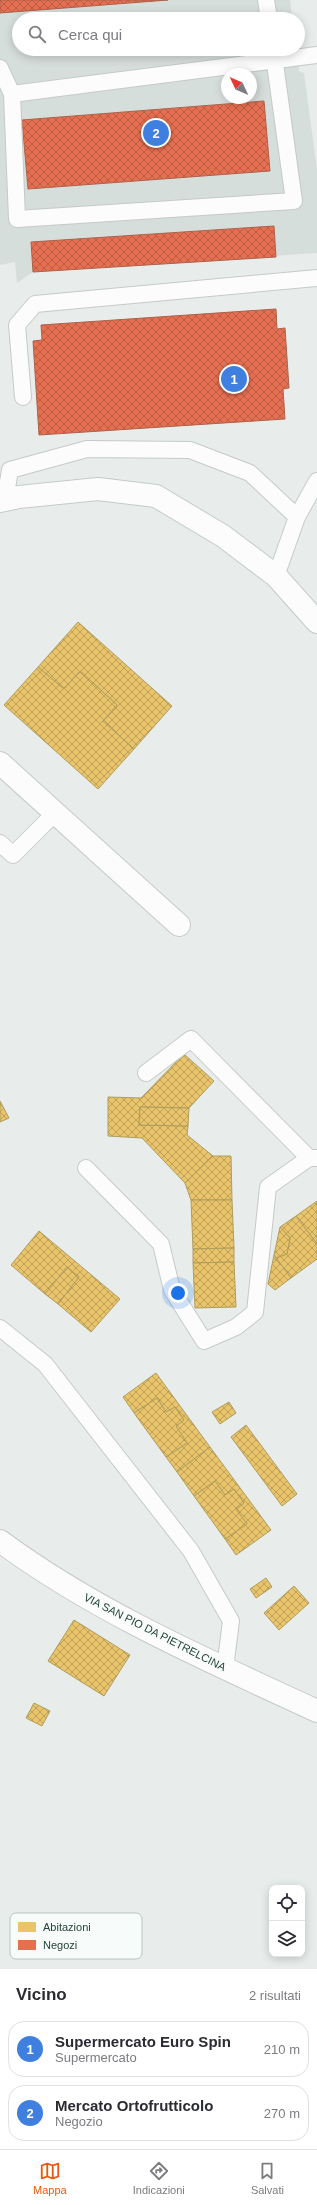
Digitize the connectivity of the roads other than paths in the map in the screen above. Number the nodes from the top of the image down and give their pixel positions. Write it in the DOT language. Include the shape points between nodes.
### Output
graph roads {
  1 [pos="266,0"];
  2 [pos="268,12"];
  3 [pos="305,55"];
  4 [pos="317,55"];
  5 [pos="267,56"];
  6 [pos="274,56"];
  7 [pos="0,68"];
  8 [pos="12,94"];
  9 [pos="317,278"];
  10 [pos="23,397"];
  11 [pos="317,481"];
  12 [pos="3,500"];
  13 [pos="297,517"];
  14 [pos="276,576"];
  15 [pos="317,621"];
  16 [pos="0,763"];
  17 [pos="55,813"];
  18 [pos="0,843"];
  19 [pos="179,925"];
  20 [pos="146,1073"];
  21 [pos="313,1158"];
  22 [pos="86,1168"];
  23 [pos="0,1328"];
  24 [pos="0,1541"];
  25 [pos="225,1668"];
  26 [pos="317,1710"];
  1 -- 2 [label="lane"];
  3 -- 4 [label="lane"];
  5 -- 8 [label="lane"];
  6 -- 8 [label="lane" via="294,201 17,219"];
  7 -- 8 [label="lane"];
  9 -- 10 [label="lane" via="35,304 18,325"];
  11 -- 13 [label="lane"];
  12 -- 13 [label="lane" via="10,470 87,449 190,450 250,473"];
  12 -- 14 [label="street" via="98,489 156,496 223,536"];
  13 -- 14 [label="lane"];
  14 -- 15 [label="street"];
  16 -- 17 [label="street"];
  17 -- 18 [label="lane" via="13,855"];
  17 -- 19 [label="street"];
  20 -- 21 [label="lane" via="191,1039"];
  21 -- 22 [label="lane" via="268,1187 255,1312 236,1327 204,1341 172,1290 161,1244"];
  23 -- 25 [label="lane" via="45,1364 190,1551 230,1621"];
  24 -- 25 [label="street, VIA SAN PIO DA PIETRELCINA" via="84,1596"];
  25 -- 26 [label="street, VIA SAN PIO DA PIETRELCINA"];
}
